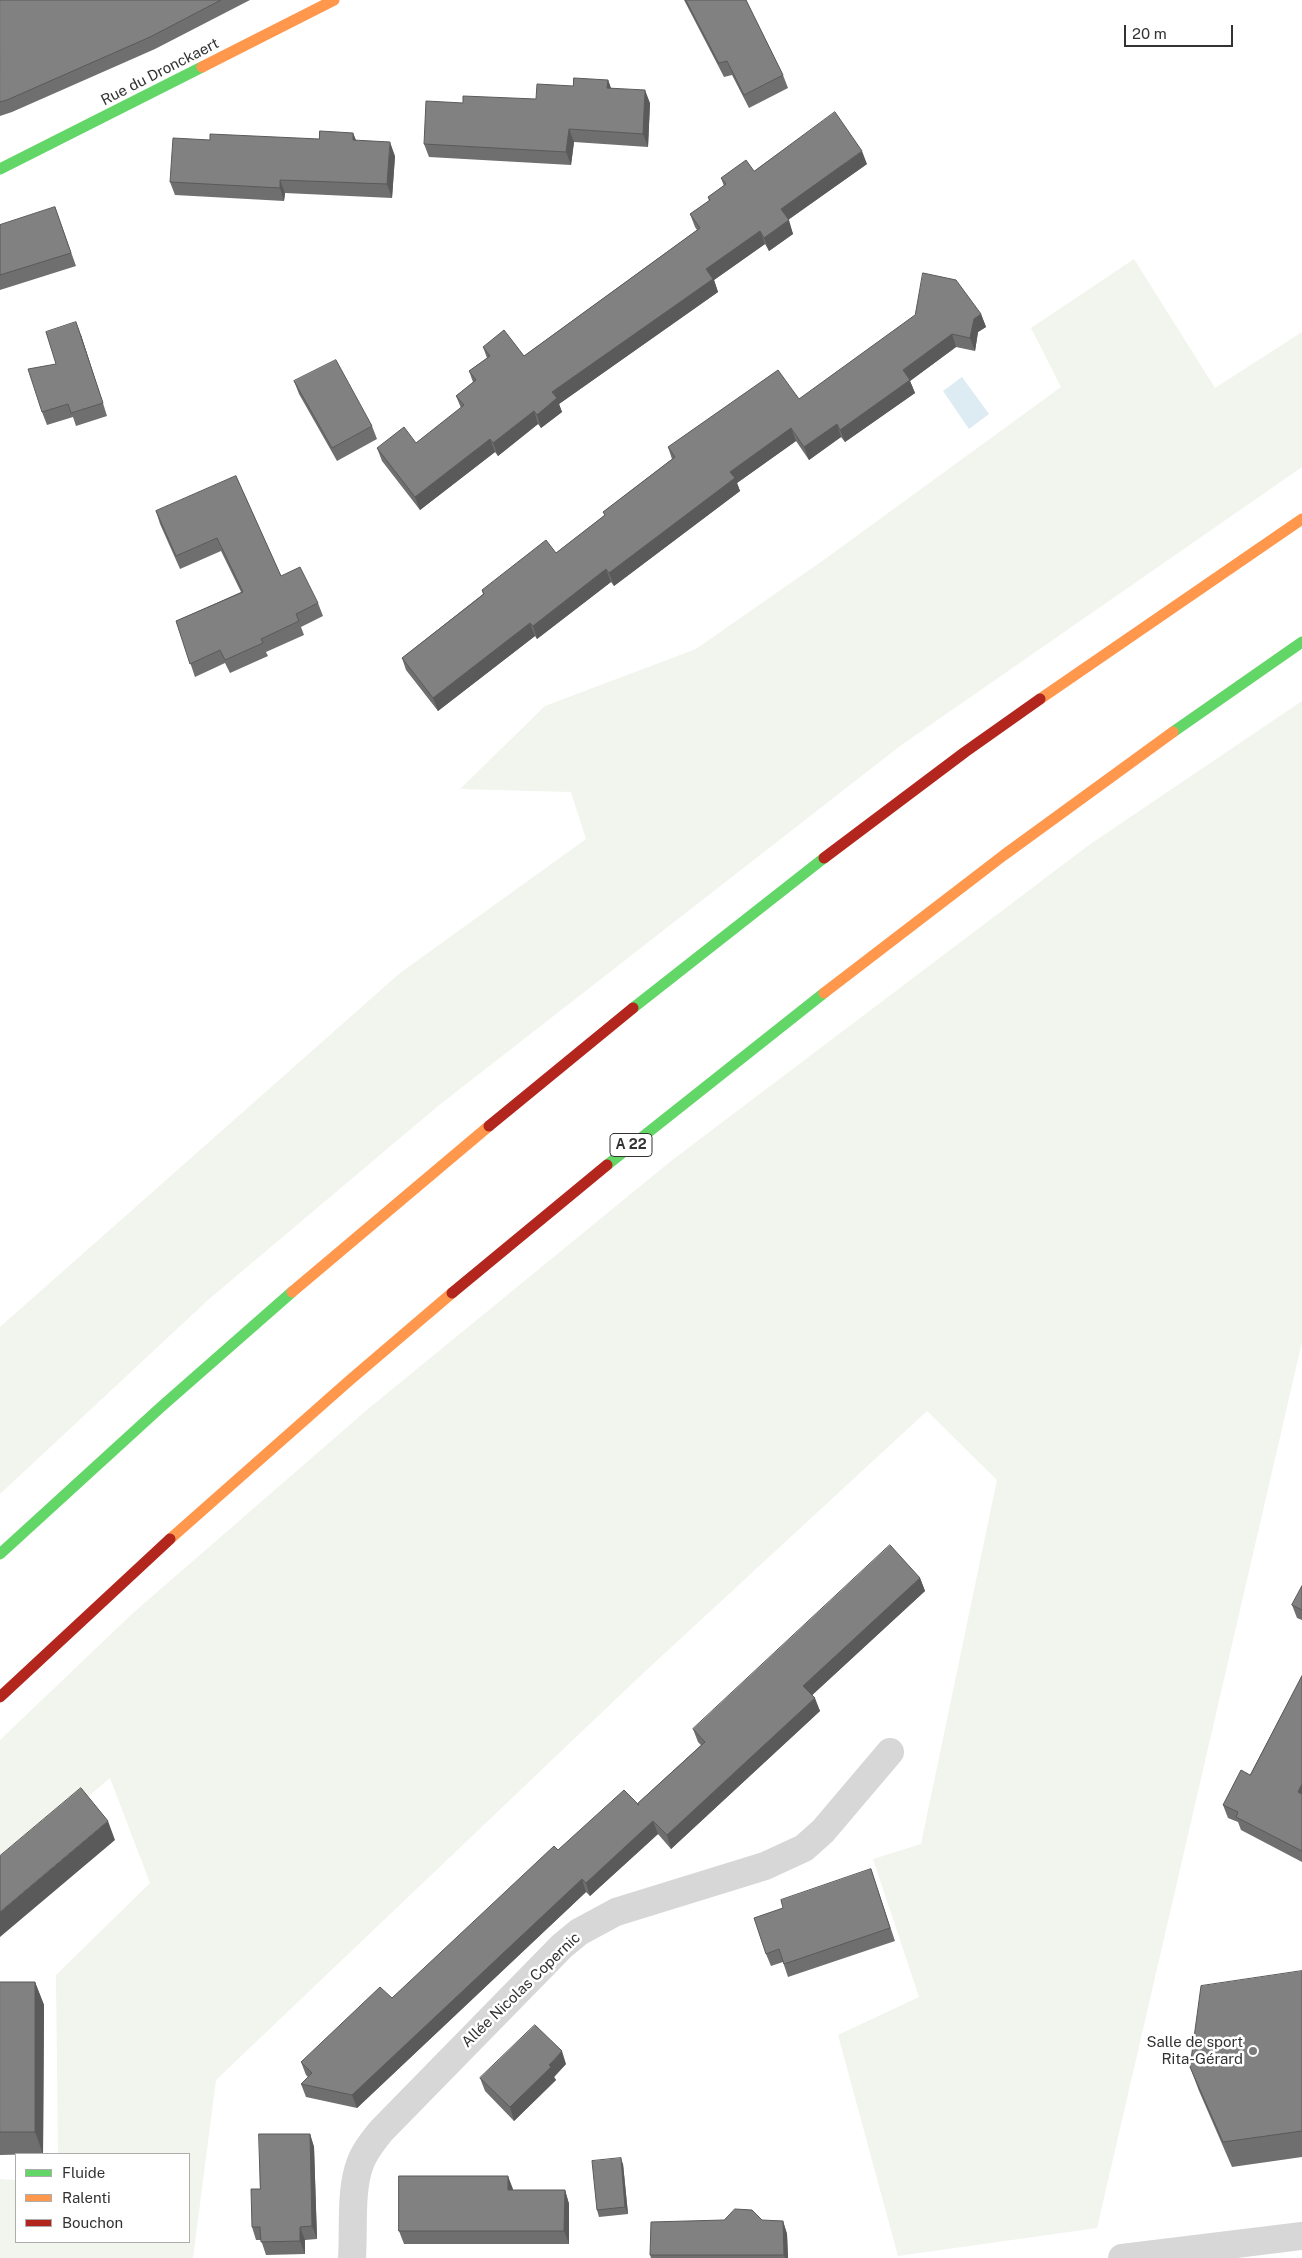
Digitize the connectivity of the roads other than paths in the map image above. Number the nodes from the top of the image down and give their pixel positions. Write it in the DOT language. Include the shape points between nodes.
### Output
graph roads {
  1 [pos="334,0"];
  2 [pos="0,169"];
  3 [pos="1302,519"];
  4 [pos="1302,642"];
  5 [pos="0,1554"];
  6 [pos="0,1697"];
  7 [pos="890,1752"];
  8 [pos="1302,2236"];
  9 [pos="352,2258"];
  10 [pos="1122,2258"];
  1 -- 2 [label="main road, Rue du Dronckaert"];
  3 -- 5 [label="main road" via="961,756 625,1014 323,1265"];
  4 -- 6 [label="main road, A 22" via="1200,711 975,875 579,1187 289,1432"];
  7 -- 9 [label="street, Allée Nicolas Copernic" via="823,1832 804,1848 765,1866 616,1912 578,1932 562,1946 370,2146 356,2178"];
  8 -- 10 [label="street"];
}
